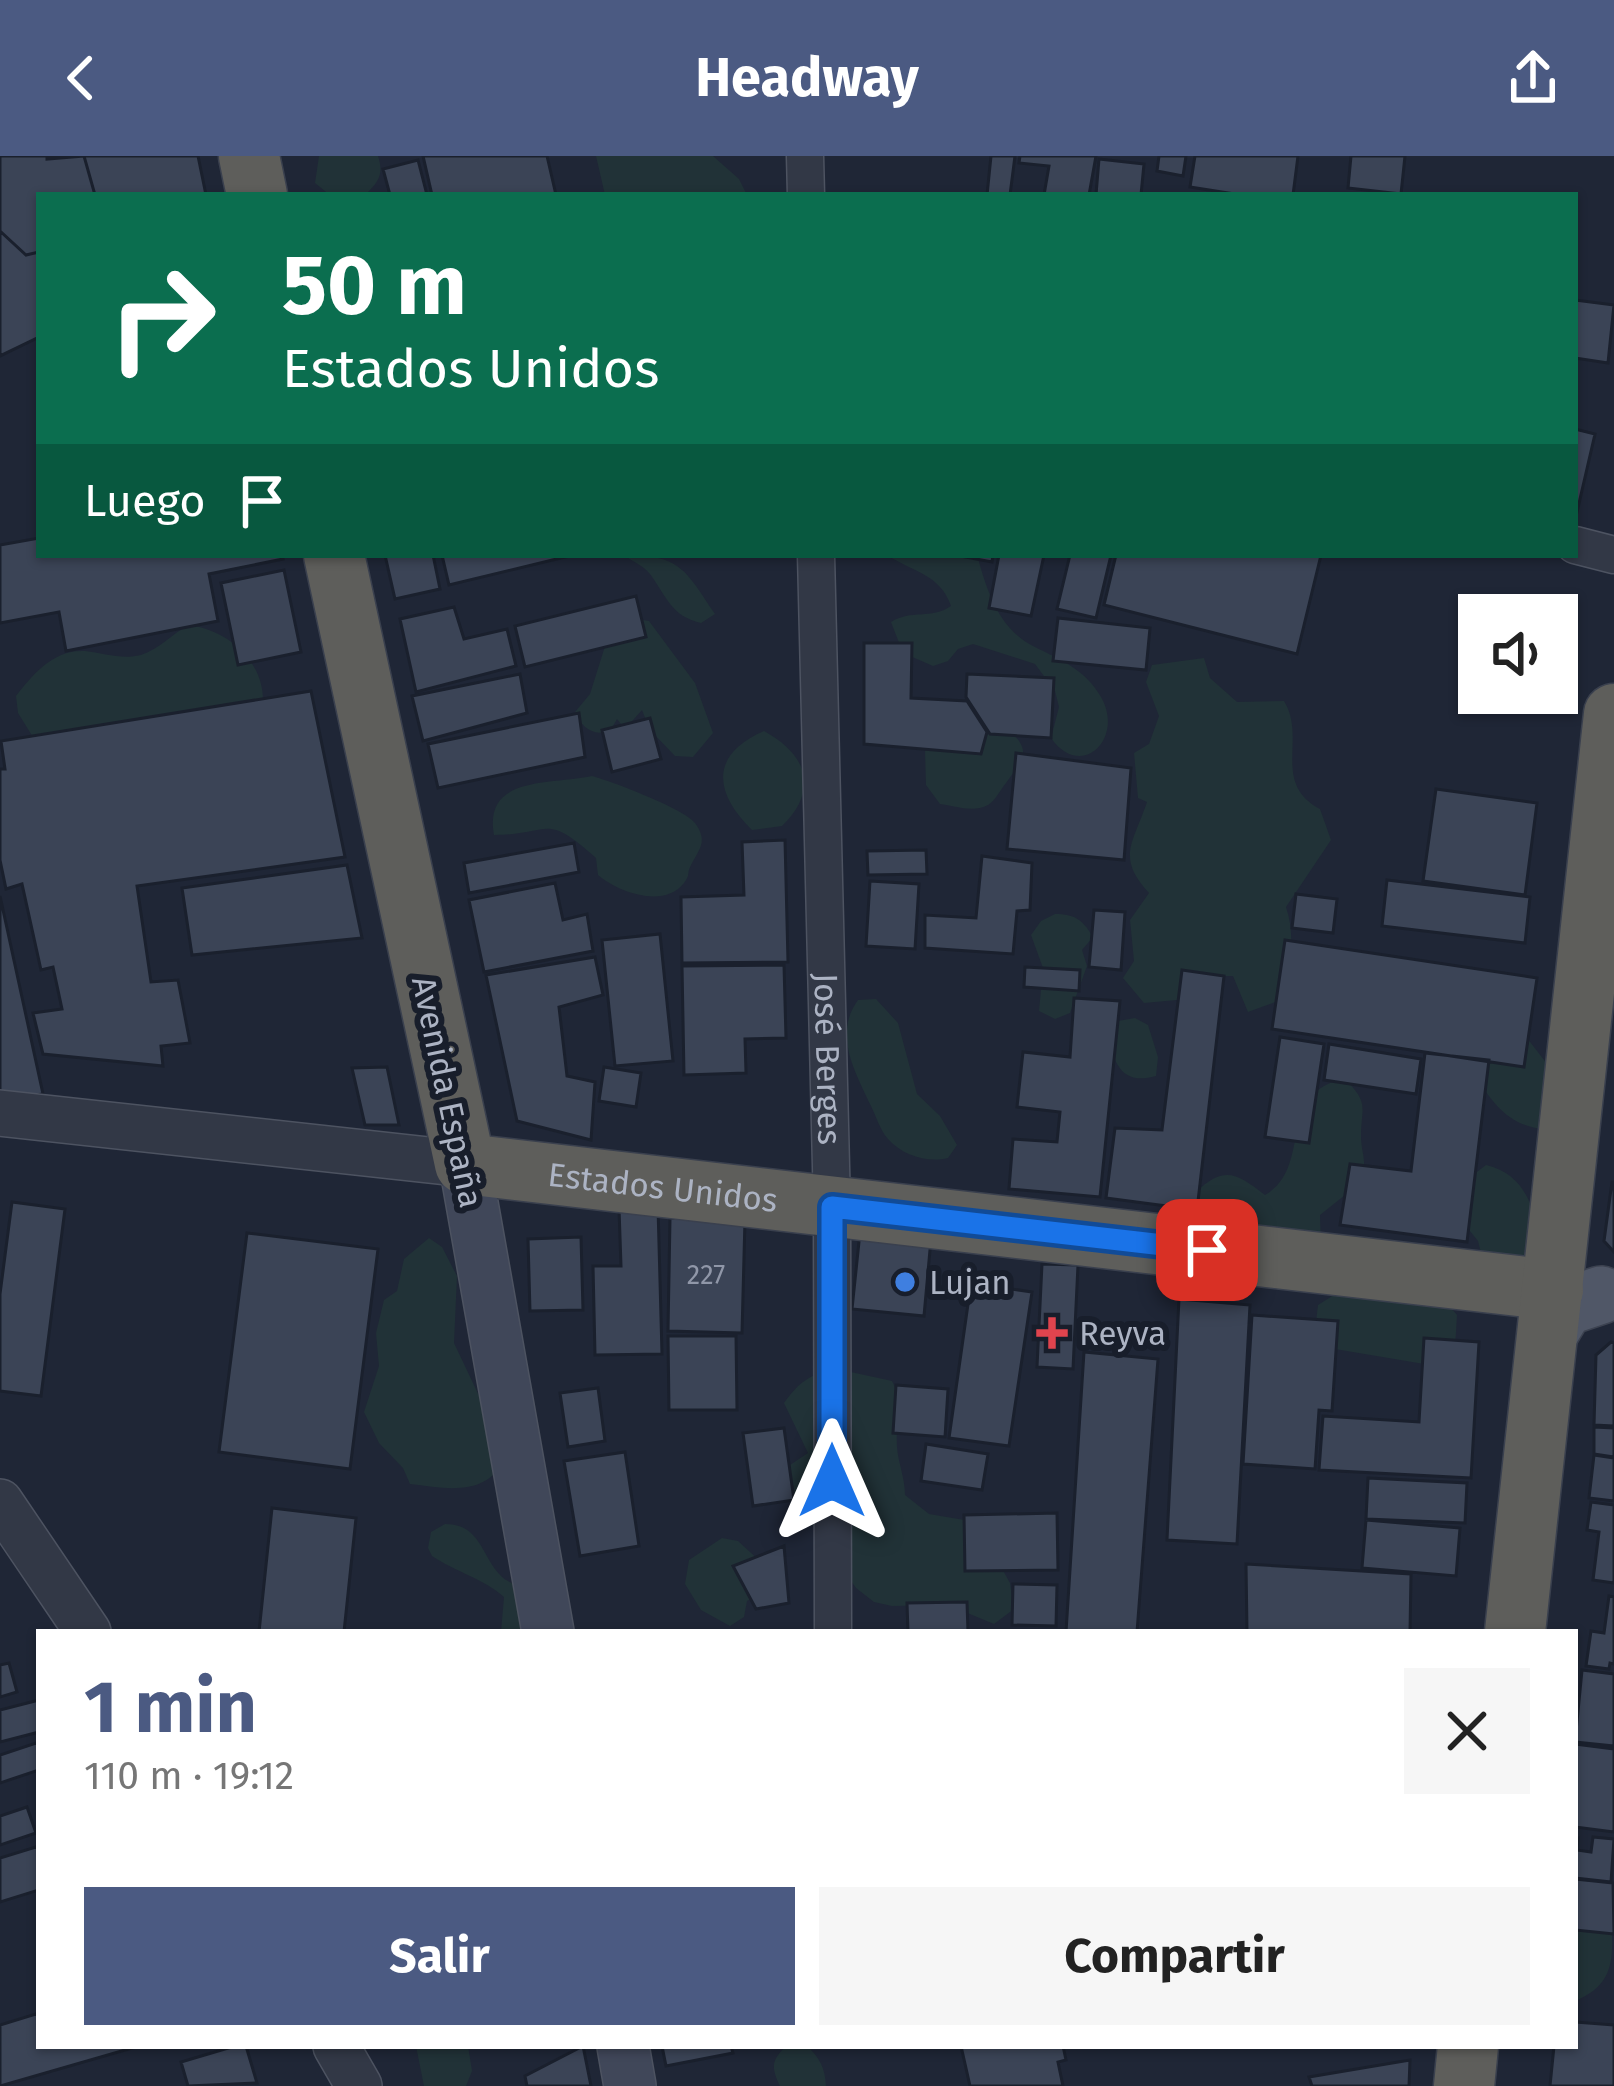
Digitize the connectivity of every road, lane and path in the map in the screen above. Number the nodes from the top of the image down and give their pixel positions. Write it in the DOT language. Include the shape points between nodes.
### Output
graph roads {
  1 [pos="249,156"];
  2 [pos="805,156"];
  3 [pos="256,192"];
  4 [pos="806,192"];
  5 [pos="1578,546"];
  6 [pos="1614,555"];
  7 [pos="335,558"];
  8 [pos="816,558"];
  9 [pos="1614,714"];
  10 [pos="0,1113"];
  11 [pos="465,1164"];
  12 [pos="832,1207"];
  13 [pos="1562,1292"];
  14 [pos="0,1502"];
  15 [pos="86,1629"];
  16 [pos="547,1629"];
  17 [pos="833,1629"];
  18 [pos="1514,1629"];
  19 [pos="338,2049"];
  20 [pos="624,2049"];
  21 [pos="1468,2049"];
  22 [pos="358,2086"];
  23 [pos="630,2086"];
  24 [pos="1464,2086"];
  1 -- 3 [label="highway"];
  2 -- 4 [label="street"];
  5 -- 6 [label="street"];
  7 -- 11 [label="highway, Avenida España"];
  8 -- 12 [label="street, José Berges"];
  9 -- 13 [label="highway"];
  10 -- 11 [label="street, Estados Unidos"];
  11 -- 12 [label="highway, Estados Unidos"];
  11 -- 16 [label="main road, Avenida España"];
  12 -- 13 [label="highway, Estados Unidos"];
  12 -- 17 [label="street, José Berges"];
  13 -- 18 [label="highway"];
  14 -- 15 [label="street"];
  19 -- 22 [label="street"];
  20 -- 23 [label="main road"];
  21 -- 24 [label="highway"];
}
